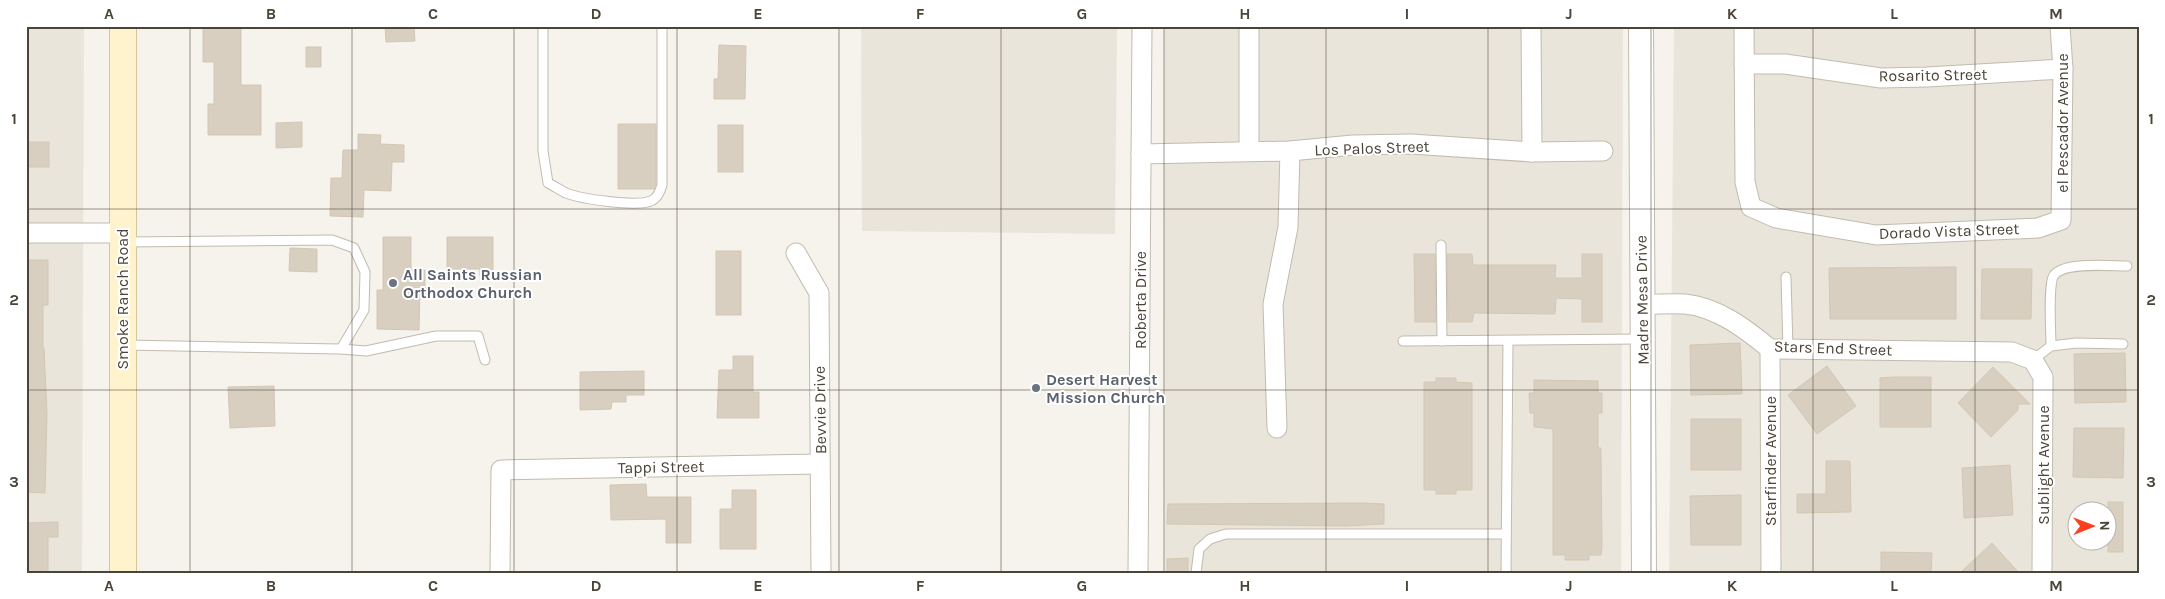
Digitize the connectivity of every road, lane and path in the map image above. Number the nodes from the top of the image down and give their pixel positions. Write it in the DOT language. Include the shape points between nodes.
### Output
graph roads {
  1 [pos="123,26"];
  2 [pos="543,26"];
  3 [pos="662,26"];
  4 [pos="1142,26"];
  5 [pos="1248,26"];
  6 [pos="1531,26"];
  7 [pos="1641,26"];
  8 [pos="1744,26"];
  9 [pos="2060,26"];
  10 [pos="1744,64"];
  11 [pos="2064,70"];
  12 [pos="1249,151"];
  13 [pos="1290,151"];
  14 [pos="1603,151"];
  15 [pos="1532,152"];
  16 [pos="1141,154"];
  17 [pos="2061,220"];
  18 [pos="26,233"];
  19 [pos="122,238"];
  20 [pos="1441,245"];
  21 [pos="796,253"];
  22 [pos="2127,266"];
  23 [pos="1786,277"];
  24 [pos="1642,304"];
  25 [pos="1642,339"];
  26 [pos="1508,340"];
  27 [pos="1403,341"];
  28 [pos="1442,341"];
  29 [pos="2123,344"];
  30 [pos="122,346"];
  31 [pos="2051,346"];
  32 [pos="340,349"];
  33 [pos="1779,349"];
  34 [pos="485,360"];
  35 [pos="2033,360"];
  36 [pos="1276,428"];
  37 [pos="820,464"];
  38 [pos="1506,534"];
  39 [pos="122,573"];
  40 [pos="500,573"];
  41 [pos="821,573"];
  42 [pos="1138,573"];
  43 [pos="1196,573"];
  44 [pos="1506,573"];
  45 [pos="1644,573"];
  46 [pos="1771,573"];
  47 [pos="2042,573"];
  1 -- 19 [label="main road, Smoke Ranch Road"];
  2 -- 3 [label="lane" via="543,151 548,183 582,198 632,203 652,201 662,185"];
  4 -- 16 [label="street, Roberta Drive"];
  5 -- 12 [label="street"];
  6 -- 15 [label="street"];
  7 -- 24 [label="street, Madre Mesa Drive"];
  8 -- 10 [label="street"];
  9 -- 11 [label="street, el Pescador Avenue"];
  10 -- 11 [label="street, Rosarito Street" via="1785,64 1881,78"];
  10 -- 17 [label="street, Dorado Vista Street" via="1745,182 1751,207 1776,218 1876,235 2038,228"];
  11 -- 17 [label="street, el Pescador Avenue"];
  12 -- 13 [label="street, Los Palos Street"];
  12 -- 16 [label="street, Los Palos Street"];
  13 -- 15 [label="street, Los Palos Street" via="1411,144"];
  13 -- 36 [label="street" via="1288,227 1273,304"];
  14 -- 15 [label="street, Los Palos Street"];
  16 -- 42 [label="street, Roberta Drive"];
  18 -- 19 [label="street"];
  19 -- 30 [label="main road, Smoke Ranch Road"];
  19 -- 32 [label="lane" via="332,240 354,248 364,272 364,310"];
  20 -- 28 [label="lane"];
  21 -- 37 [label="street, Bevvie Drive" via="819,293"];
  22 -- 31 [label="lane" via="2070,266 2058,271 2053,277 2051,293"];
  23 -- 33 [label="lane"];
  24 -- 25 [label="street, Madre Mesa Drive"];
  24 -- 33 [label="street, Stars End Street" via="1686,304 1723,316"];
  25 -- 26 [label="lane"];
  25 -- 45 [label="street, Madre Mesa Drive"];
  26 -- 28 [label="lane"];
  26 -- 38 [label="lane"];
  27 -- 28 [label="lane"];
  29 -- 31 [label="lane"];
  30 -- 32 [label="lane"];
  30 -- 39 [label="main road, Smoke Ranch Road"];
  31 -- 35 [label="lane"];
  32 -- 34 [label="lane" via="366,351 436,336 478,336"];
  33 -- 35 [label="street, Stars End Street" via="2012,352"];
  33 -- 46 [label="street, Starfinder Avenue"];
  35 -- 47 [label="street, Sublight Avenue" via="2043,378"];
  37 -- 40 [label="street, Tappi Street" via="501,470"];
  37 -- 41 [label="street, Bevvie Drive"];
  38 -- 43 [label="lane" via="1226,534 1210,539 1199,549"];
  38 -- 44 [label="lane"];
}
